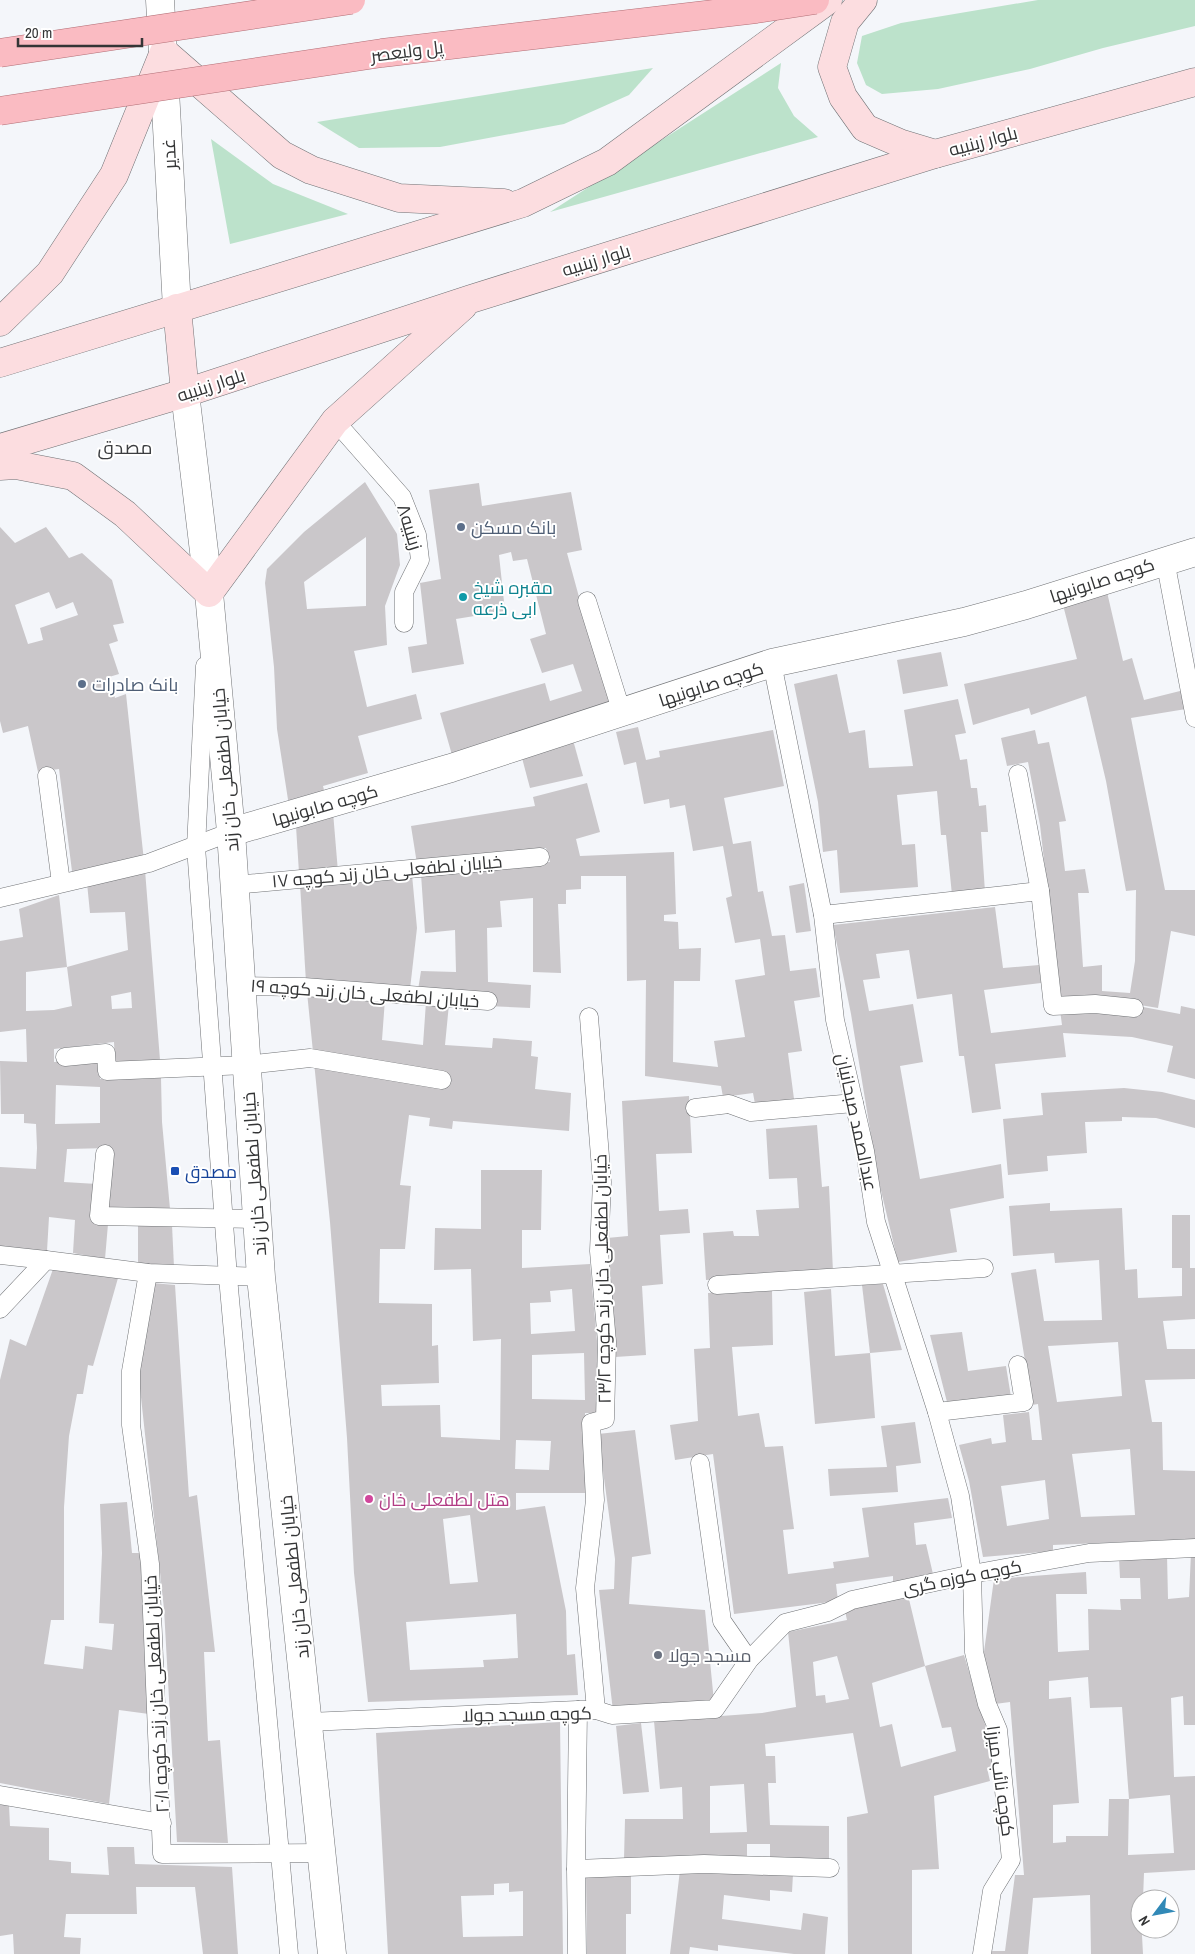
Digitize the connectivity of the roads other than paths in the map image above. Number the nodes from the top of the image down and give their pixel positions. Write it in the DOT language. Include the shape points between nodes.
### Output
graph roads {
  1 [pos="160,0"];
  2 [pos="351,0"];
  3 [pos="814,0"];
  4 [pos="828,0"];
  5 [pos="863,0"];
  6 [pos="164,52"];
  7 [pos="0,53"];
  8 [pos="1195,82"];
  9 [pos="0,111"];
  10 [pos="935,154"];
  11 [pos="523,204"];
  12 [pos="471,299"];
  13 [pos="177,308"];
  14 [pos="0,322"];
  15 [pos="0,363"];
  16 [pos="185,393"];
  17 [pos="335,421"];
  18 [pos="0,448"];
  19 [pos="0,466"];
  20 [pos="1195,552"];
  21 [pos="1166,560"];
  22 [pos="209,593"];
  23 [pos="587,601"];
  24 [pos="404,623"];
  25 [pos="772,663"];
  26 [pos="622,713"];
  27 [pos="1195,718"];
  28 [pos="1018,774"];
  29 [pos="48,776"];
  30 [pos="231,832"];
  31 [pos="196,846"];
  32 [pos="540,856"];
  33 [pos="61,883"];
  34 [pos="234,885"];
  35 [pos="1040,891"];
  36 [pos="0,898"];
  37 [pos="824,915"];
  38 [pos="241,986"];
  39 [pos="488,1001"];
  40 [pos="1134,1008"];
  41 [pos="589,1017"];
  42 [pos="65,1057"];
  43 [pos="246,1065"];
  44 [pos="213,1066"];
  45 [pos="442,1080"];
  46 [pos="854,1103"];
  47 [pos="695,1108"];
  48 [pos="105,1154"];
  49 [pos="224,1218"];
  50 [pos="257,1219"];
  51 [pos="0,1255"];
  52 [pos="46,1260"];
  53 [pos="984,1268"];
  54 [pos="148,1273"];
  55 [pos="891,1275"];
  56 [pos="261,1276"];
  57 [pos="228,1277"];
  58 [pos="718,1285"];
  59 [pos="0,1309"];
  60 [pos="1018,1365"];
  61 [pos="937,1412"];
  62 [pos="700,1463"];
  63 [pos="1195,1548"];
  64 [pos="972,1574"];
  65 [pos="749,1660"];
  66 [pos="578,1710"];
  67 [pos="596,1710"];
  68 [pos="309,1722"];
  69 [pos="0,1795"];
  70 [pos="162,1823"];
  71 [pos="322,1853"];
  72 [pos="281,1855"];
  73 [pos="830,1868"];
  74 [pos="576,1869"];
  75 [pos="289,1954"];
  76 [pos="332,1954"];
  77 [pos="577,1954"];
  78 [pos="982,1954"];
  1 -- 6 [label="street, غدیر"];
  2 -- 7 [label="main road, bridge"];
  3 -- 9 [label="main road, پل ولیعصر, bridge" via="382,54"];
  4 -- 11 [label="main road" via="606,162"];
  5 -- 10 [label="main road" via="845,22 832,67 843,97 865,128"];
  6 -- 11 [label="main road" via="282,155 311,170 399,198"];
  6 -- 13 [label="street, غدیر"];
  6 -- 14 [label="main road" via="114,175 50,273"];
  8 -- 10 [label="main road, بلوار زینبیه"];
  10 -- 12 [label="main road, بلوار زینبیه"];
  11 -- 13 [label="main road"];
  12 -- 16 [label="main road, بلوار زینبیه"];
  12 -- 17 [label="main road"];
  13 -- 15 [label="main road"];
  13 -- 16 [label="main road"];
  16 -- 18 [label="main road, بلوار زینبیه"];
  16 -- 22 [label="street, خیابان لطفعلی خان زند"];
  17 -- 22 [label="main road"];
  17 -- 24 [label="lane, زینبیه۸" via="402,496 417,535 420,560 404,592"];
  19 -- 22 [label="main road" via="16,465 73,476 125,514"];
  20 -- 21 [label="street, کوچه صابونیها"];
  21 -- 25 [label="street, کوچه صابونیها" via="964,622"];
  21 -- 27 [label="lane"];
  22 -- 30 [label="street, خیابان لطفعلی خان زند"];
  22 -- 31 [label="lane"];
  23 -- 26 [label="lane"];
  25 -- 26 [label="street, کوچه صابونیها"];
  25 -- 37 [label="lane, عبدالصمد صبحانیان"];
  26 -- 30 [label="street, کوچه صابونیها" via="451,768"];
  28 -- 35 [label="lane"];
  29 -- 33 [label="lane"];
  30 -- 31 [label="lane"];
  30 -- 34 [label="street, خیابان لطفعلی خان زند"];
  31 -- 33 [label="lane" via="149,863"];
  31 -- 44 [label="lane"];
  32 -- 34 [label="lane, خیابان لطفعلی خان زند کوچه ۱۷"];
  33 -- 36 [label="lane"];
  34 -- 38 [label="street, خیابان لطفعلی خان زند"];
  35 -- 37 [label="lane"];
  35 -- 40 [label="lane" via="1053,1006 1095,1004"];
  37 -- 46 [label="lane, عبدالصمد صبحانیان" via="835,1020"];
  38 -- 39 [label="lane, خیابان لطفعلی خان زند کوچه ۱۹" via="304,987"];
  38 -- 43 [label="street, خیابان لطفعلی خان زند"];
  41 -- 67 [label="lane, خیابان لطفعلی خان زند کوچه ۲۳/۲" via="602,1182 599,1251 607,1342 605,1419 591,1423 595,1500 584,1588"];
  42 -- 44 [label="lane" via="106,1053 107,1071"];
  43 -- 44 [label="lane"];
  43 -- 45 [label="lane" via="310,1058"];
  43 -- 50 [label="street, خیابان لطفعلی خان زند"];
  44 -- 49 [label="lane"];
  46 -- 47 [label="lane" via="751,1112 729,1104"];
  46 -- 55 [label="lane, عبدالصمد صبحانیان" via="876,1222"];
  48 -- 49 [label="lane" via="99,1216"];
  49 -- 50 [label="lane"];
  49 -- 57 [label="lane"];
  50 -- 56 [label="street, خیابان لطفعلی خان زند"];
  51 -- 52 [label="lane"];
  52 -- 54 [label="lane"];
  52 -- 59 [label="lane"];
  53 -- 55 [label="lane"];
  54 -- 57 [label="lane"];
  54 -- 70 [label="lane, خیابان لطفعلی خان زند کوچه ۲۰/۱" via="131,1371 131,1416 150,1564"];
  55 -- 58 [label="lane"];
  55 -- 61 [label="lane, عبدالصمد صبحانیان"];
  56 -- 57 [label="lane"];
  56 -- 68 [label="street, خیابان لطفعلی خان زند"];
  57 -- 72 [label="lane"];
  60 -- 61 [label="lane" via="1024,1402"];
  61 -- 64 [label="lane, عبدالصمد صبحانیان" via="960,1496"];
  62 -- 65 [label="lane" via="722,1620"];
  63 -- 64 [label="lane, کوچه کوزه گری" via="1089,1553"];
  64 -- 65 [label="lane, کوچه کوزه گری" via="852,1600 828,1612 784,1623"];
  64 -- 78 [label="lane, کوچه نائب میرزا" via="974,1652 987,1704 998,1730 1011,1860 992,1891"];
  65 -- 67 [label="lane, کوچه مسجد جولا" via="715,1709 612,1715"];
  66 -- 67 [label="lane, کوچه مسجد جولا"];
  66 -- 68 [label="lane, کوچه مسجد جولا"];
  66 -- 74 [label="lane"];
  68 -- 71 [label="street, خیابان لطفعلی خان زند"];
  69 -- 70 [label="lane"];
  70 -- 72 [label="lane, خیابان لطفعلی خان زند کوچه ۲۰/۱" via="162,1854"];
  71 -- 72 [label="lane"];
  71 -- 76 [label="street, خیابان لطفعلی خان زند"];
  72 -- 75 [label="lane"];
  73 -- 74 [label="lane" via="704,1864"];
  74 -- 77 [label="lane"];
}
